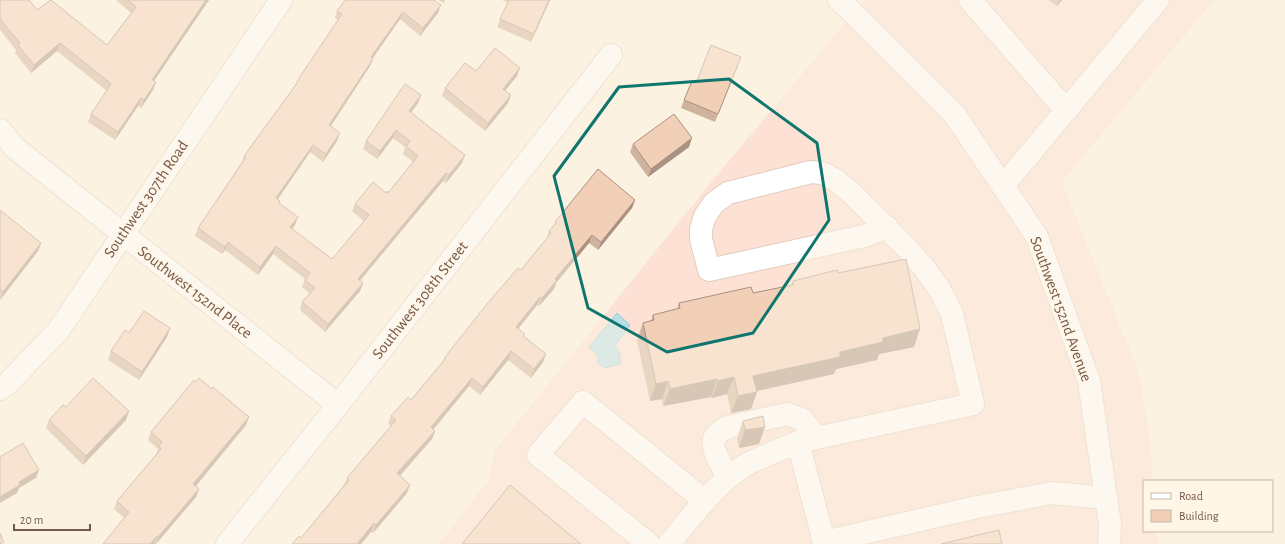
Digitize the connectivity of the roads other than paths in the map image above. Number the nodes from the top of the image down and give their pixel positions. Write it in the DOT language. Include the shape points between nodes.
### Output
graph roads {
  1 [pos="281,0"];
  2 [pos="839,0"];
  3 [pos="970,0"];
  4 [pos="1158,0"];
  5 [pos="611,55"];
  6 [pos="1066,110"];
  7 [pos="0,130"];
  8 [pos="1003,186"];
  9 [pos="887,227"];
  10 [pos="122,234"];
  11 [pos="0,389"];
  12 [pos="338,405"];
  13 [pos="808,440"];
  14 [pos="728,477"];
  15 [pos="1106,498"];
  16 [pos="705,501"];
  17 [pos="821,543"];
  18 [pos="227,544"];
  19 [pos="650,544"];
  20 [pos="669,544"];
  21 [pos="1109,544"];
  1 -- 10 [label="street, Southwest 307th Road"];
  2 -- 8 [label="street, Southwest 152nd Avenue" via="955,115"];
  3 -- 6 [label="street"];
  4 -- 6 [label="street"];
  5 -- 12 [label="street, Southwest 308th Street"];
  6 -- 8 [label="street"];
  7 -- 10 [label="street, Southwest 152nd Place" via="15,148"];
  8 -- 15 [label="street, Southwest 152nd Avenue" via="1037,237 1089,381"];
  9 -- 9 [label="street" via="836,180 822,173 811,172 728,193 714,203 705,216 701,239 709,270 864,236"];
  9 -- 13 [label="street" via="925,269 947,302 957,331 973,404"];
  10 -- 11 [label="street, Southwest 307th Road" via="58,331"];
  10 -- 12 [label="street, Southwest 152nd Place"];
  12 -- 18 [label="street, Southwest 308th Street"];
  13 -- 14 [label="street" via="746,465"];
  13 -- 14 [label="street" via="802,419 787,414 728,427 719,432 714,444"];
  13 -- 17 [label="street"];
  14 -- 16 [label="street"];
  15 -- 17 [label="street" via="1052,493 977,506"];
  15 -- 21 [label="street, Southwest 152nd Avenue" via="1110,525"];
  16 -- 19 [label="street" via="583,402 538,455"];
  16 -- 20 [label="street"];
}
